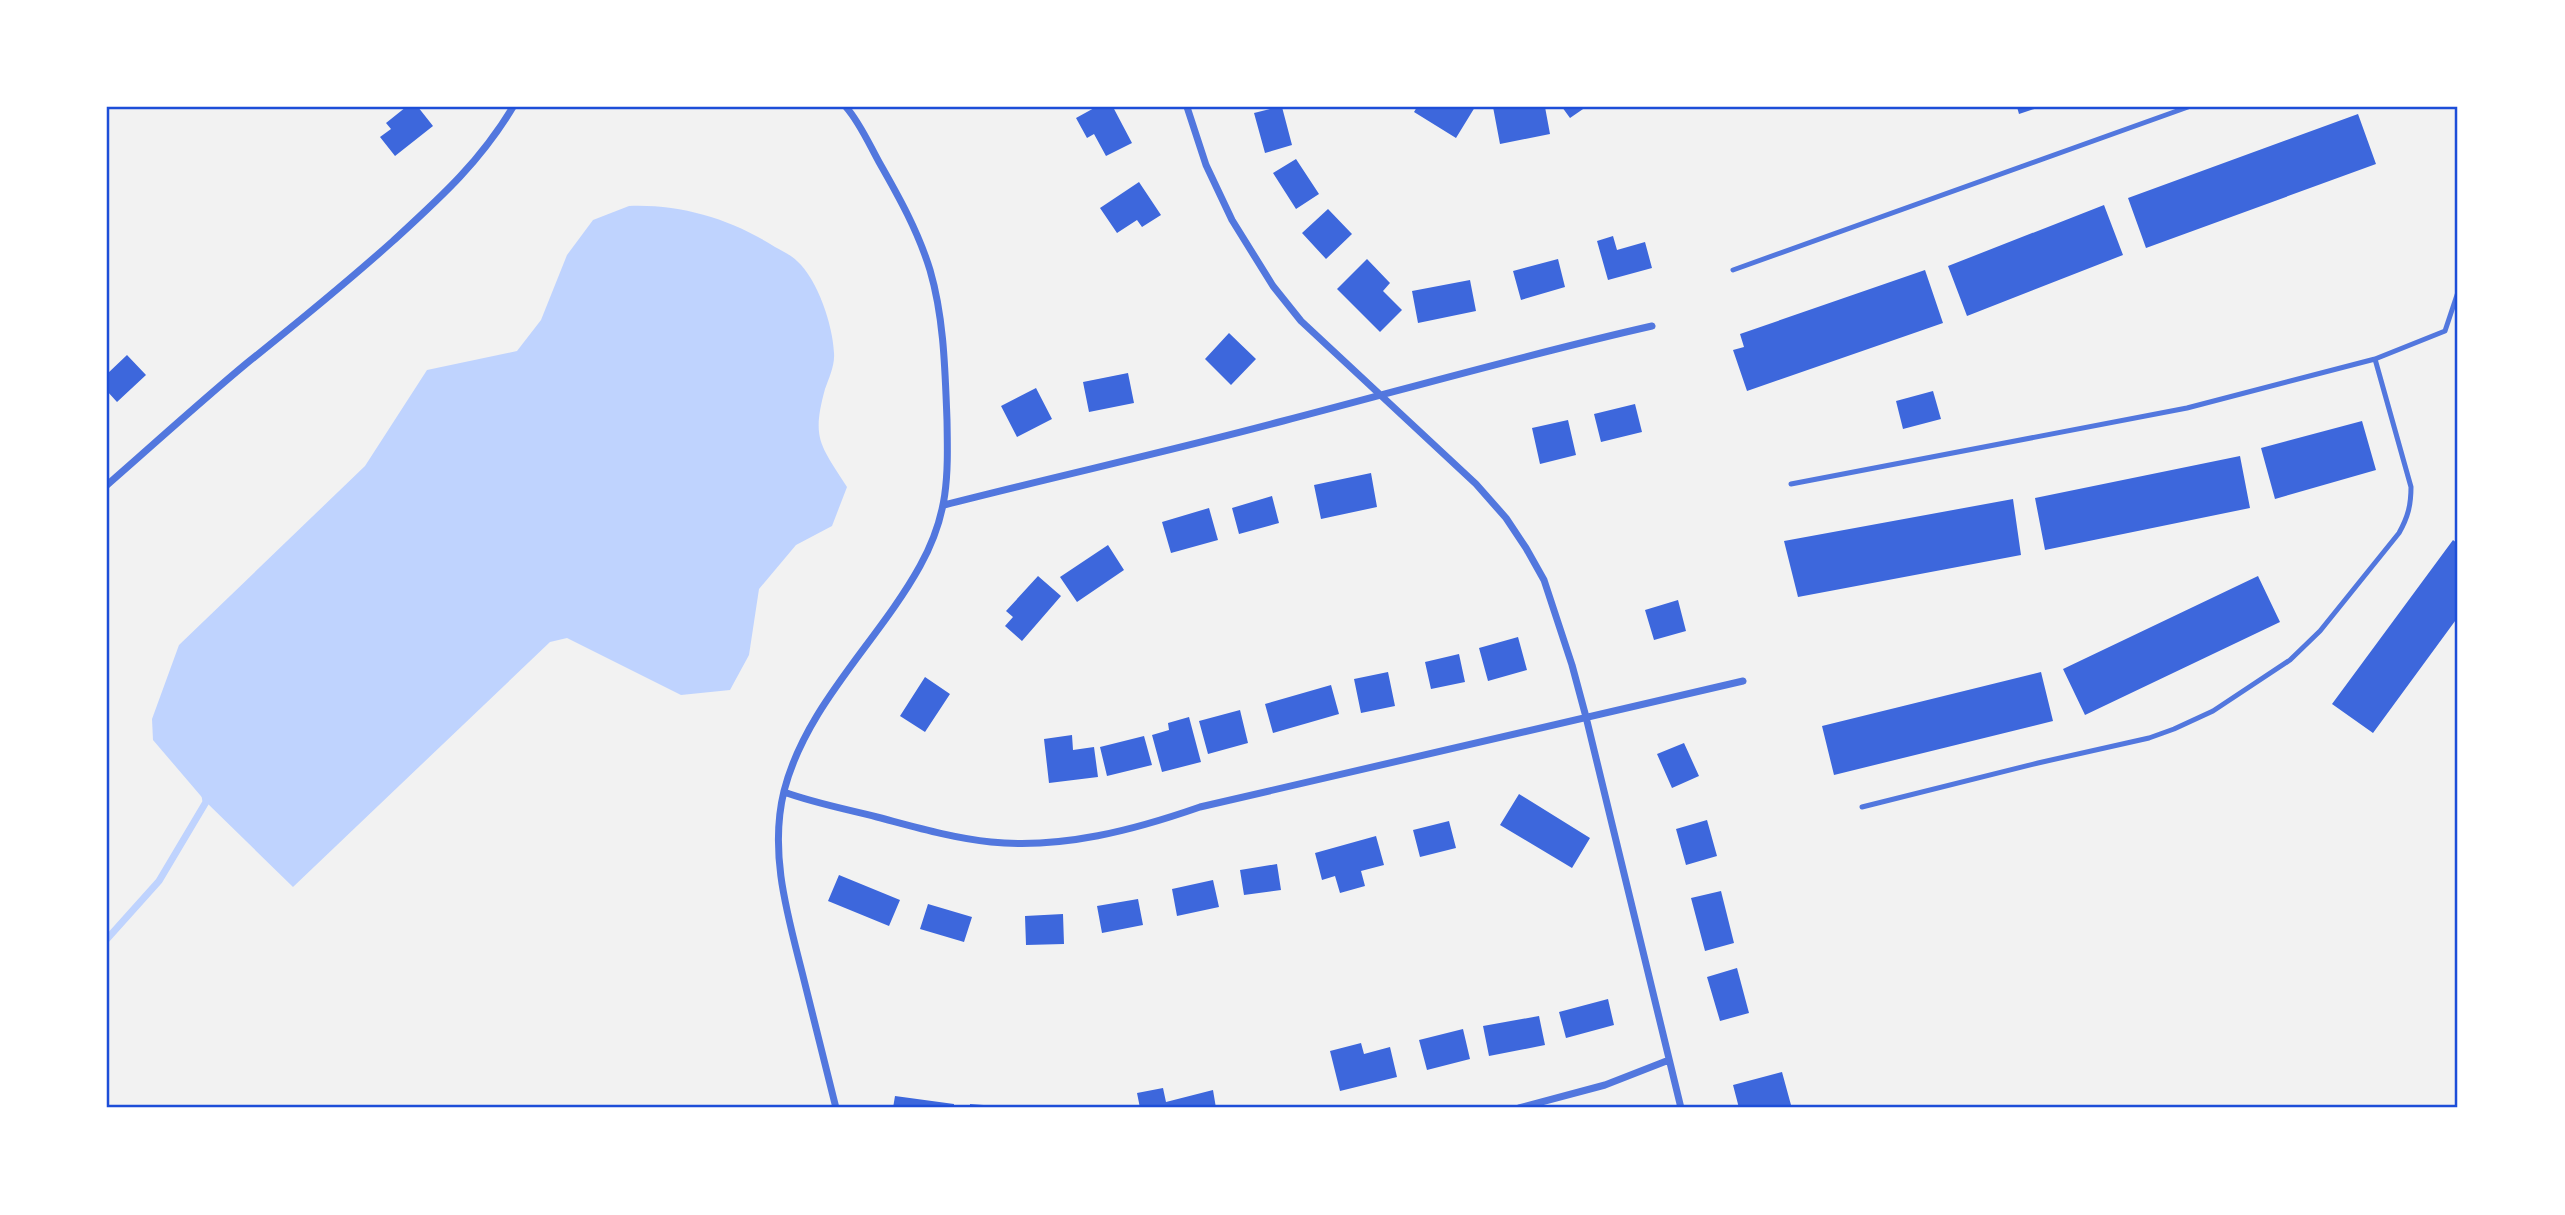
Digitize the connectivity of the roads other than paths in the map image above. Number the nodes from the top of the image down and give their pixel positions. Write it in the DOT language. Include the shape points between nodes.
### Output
graph roads {
  1 [pos="513,107"];
  2 [pos="846,107"];
  3 [pos="1187,107"];
  4 [pos="2188,107"];
  5 [pos="1733,270"];
  6 [pos="2458,292"];
  7 [pos="1652,326"];
  8 [pos="2375,359"];
  9 [pos="1381,396"];
  10 [pos="1791,484"];
  11 [pos="107,485"];
  12 [pos="944,505"];
  13 [pos="1743,681"];
  14 [pos="1586,717"];
  15 [pos="784,792"];
  16 [pos="1861,807"];
  17 [pos="1669,1060"];
  18 [pos="836,1108"];
  19 [pos="1519,1108"];
  20 [pos="1681,1108"];
  1 -- 11 [label="street" via="477,159 445,194"];
  2 -- 12 [label="street" via="914,226 929,269 940,314 946,373 948,474"];
  3 -- 9 [label="street" via="1206,165 1232,220 1273,286 1301,321"];
  4 -- 5 [label="lane"];
  6 -- 8 [label="lane" via="2445,331"];
  7 -- 9 [label="street"];
  8 -- 10 [label="lane" via="2187,408"];
  8 -- 16 [label="lane" via="2411,487 2411,506 2399,533 2320,631 2290,660 2213,711 2162,734"];
  9 -- 12 [label="street"];
  9 -- 14 [label="street" via="1476,484 1526,548 1544,580"];
  12 -- 15 [label="street" via="920,566 808,729"];
  13 -- 14 [label="street"];
  14 -- 15 [label="street" via="1200,807 1151,824 1039,843 947,835"];
  14 -- 17 [label="street"];
  15 -- 18 [label="street" via="778,847 782,894"];
  17 -- 19 [label="street" via="1605,1085"];
  17 -- 20 [label="street"];
}
